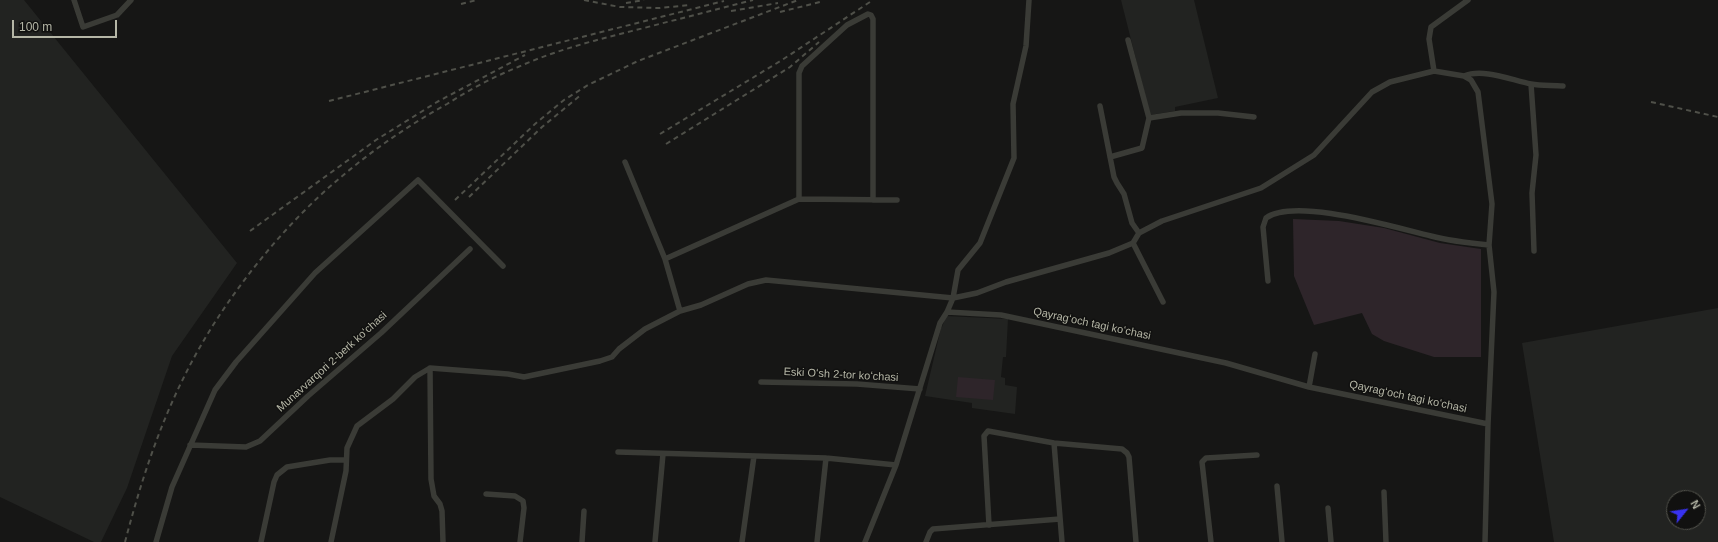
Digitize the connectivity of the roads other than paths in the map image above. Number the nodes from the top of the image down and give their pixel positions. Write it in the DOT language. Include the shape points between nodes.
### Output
graph roads {
  1 [pos="74,0"];
  2 [pos="131,0"];
  3 [pos="1029,0"];
  4 [pos="1468,0"];
  5 [pos="1128,40"];
  6 [pos="1434,72"];
  7 [pos="1464,76"];
  8 [pos="1531,84"];
  9 [pos="1563,86"];
  10 [pos="1100,106"];
  11 [pos="1254,117"];
  12 [pos="1149,118"];
  13 [pos="1110,157"];
  14 [pos="625,162"];
  15 [pos="799,199"];
  16 [pos="874,200"];
  17 [pos="897,200"];
  18 [pos="1139,234"];
  19 [pos="1133,243"];
  20 [pos="1489,245"];
  21 [pos="470,249"];
  22 [pos="1534,251"];
  23 [pos="665,259"];
  24 [pos="503,266"];
  25 [pos="1268,281"];
  26 [pos="952,298"];
  27 [pos="1163,302"];
  28 [pos="680,310"];
  29 [pos="947,312"];
  30 [pos="1315,354"];
  31 [pos="430,368"];
  32 [pos="761,382"];
  33 [pos="1309,387"];
  34 [pos="920,389"];
  35 [pos="1488,424"];
  36 [pos="1054,443"];
  37 [pos="190,445"];
  38 [pos="618,452"];
  39 [pos="664,454"];
  40 [pos="1257,454"];
  41 [pos="754,456"];
  42 [pos="826,458"];
  43 [pos="346,460"];
  44 [pos="896,465"];
  45 [pos="1276,486"];
  46 [pos="1384,492"];
  47 [pos="486,494"];
  48 [pos="1328,508"];
  49 [pos="584,511"];
  50 [pos="1060,519"];
  51 [pos="989,525"];
  52 [pos="156,542"];
  53 [pos="261,542"];
  54 [pos="331,542"];
  55 [pos="443,542"];
  56 [pos="520,542"];
  57 [pos="582,542"];
  58 [pos="655,542"];
  59 [pos="742,542"];
  60 [pos="817,542"];
  61 [pos="865,542"];
  62 [pos="926,542"];
  63 [pos="1062,542"];
  64 [pos="1136,542"];
  65 [pos="1211,542"];
  66 [pos="1282,542"];
  67 [pos="1331,542"];
  68 [pos="1386,542"];
  69 [pos="1484,542"];
  1 -- 2 [label="street" via="83,27 117,15"];
  3 -- 26 [label="street" via="1026,46 1013,104 1014,158 980,243 958,270"];
  4 -- 6 [label="street" via="1430,27 1429,39"];
  5 -- 12 [label="street"];
  6 -- 7 [label="street"];
  6 -- 18 [label="street" via="1390,82 1372,92 1314,155 1260,188 1162,221"];
  7 -- 8 [label="street" via="1482,73"];
  7 -- 20 [label="street" via="1471,80 1478,92 1492,204"];
  8 -- 9 [label="street"];
  8 -- 22 [label="street" via="1536,155 1532,193"];
  10 -- 13 [label="street"];
  11 -- 12 [label="street" via="1218,113 1181,113"];
  12 -- 13 [label="street" via="1142,148"];
  13 -- 18 [label="street" via="1116,184 1124,194 1132,223"];
  14 -- 23 [label="street"];
  15 -- 16 [label="street"];
  15 -- 16 [label="street" via="799,73 802,66 847,25 868,14 873,19"];
  15 -- 23 [label="street"];
  16 -- 17 [label="street"];
  18 -- 19 [label="street"];
  19 -- 26 [label="street" via="1094,258"];
  19 -- 27 [label="street"];
  20 -- 25 [label="street" via="1432,236 1317,211 1277,212 1266,218 1263,227"];
  20 -- 35 [label="street" via="1494,292"];
  21 -- 37 [label="street, Munavvarqori 2-berk koʻchasi" via="382,333 260,441 246,447"];
  23 -- 28 [label="street"];
  24 -- 37 [label="street" via="418,180 315,273 236,362 215,390"];
  26 -- 28 [label="street" via="766,280 748,284 701,305"];
  26 -- 29 [label="street"];
  28 -- 31 [label="street" via="645,329 612,357 600,361 524,377"];
  29 -- 33 [label="street, Qayragʻoch tagi koʻchasi" via="1001,315 1226,363"];
  29 -- 34 [label="street" via="940,323"];
  30 -- 33 [label="street"];
  31 -- 43 [label="street" via="415,377 393,399 357,426 347,448"];
  31 -- 55 [label="street" via="431,479 434,496 442,511"];
  32 -- 34 [label="street, Eski Oʻsh 2-tor koʻchasi" via="857,384"];
  33 -- 35 [label="street, Qayragʻoch tagi koʻchasi"];
  34 -- 44 [label="street"];
  35 -- 69 [label="street"];
  36 -- 50 [label="street"];
  36 -- 51 [label="street" via="986,431 984,436"];
  36 -- 64 [label="street" via="1125,451 1129,457"];
  37 -- 52 [label="street" via="172,487"];
  38 -- 39 [label="street"];
  39 -- 41 [label="street"];
  39 -- 58 [label="street"];
  40 -- 65 [label="street" via="1206,458 1202,462"];
  41 -- 42 [label="street"];
  41 -- 59 [label="street"];
  42 -- 44 [label="street"];
  42 -- 60 [label="street"];
  43 -- 53 [label="street" via="314,462 282,470 274,482"];
  43 -- 54 [label="street"];
  44 -- 61 [label="street"];
  45 -- 66 [label="street"];
  46 -- 68 [label="street"];
  47 -- 56 [label="street" via="515,496 523,501"];
  48 -- 67 [label="street"];
  49 -- 57 [label="street"];
  50 -- 51 [label="street"];
  50 -- 63 [label="street"];
  51 -- 62 [label="street" via="933,528"];
}
